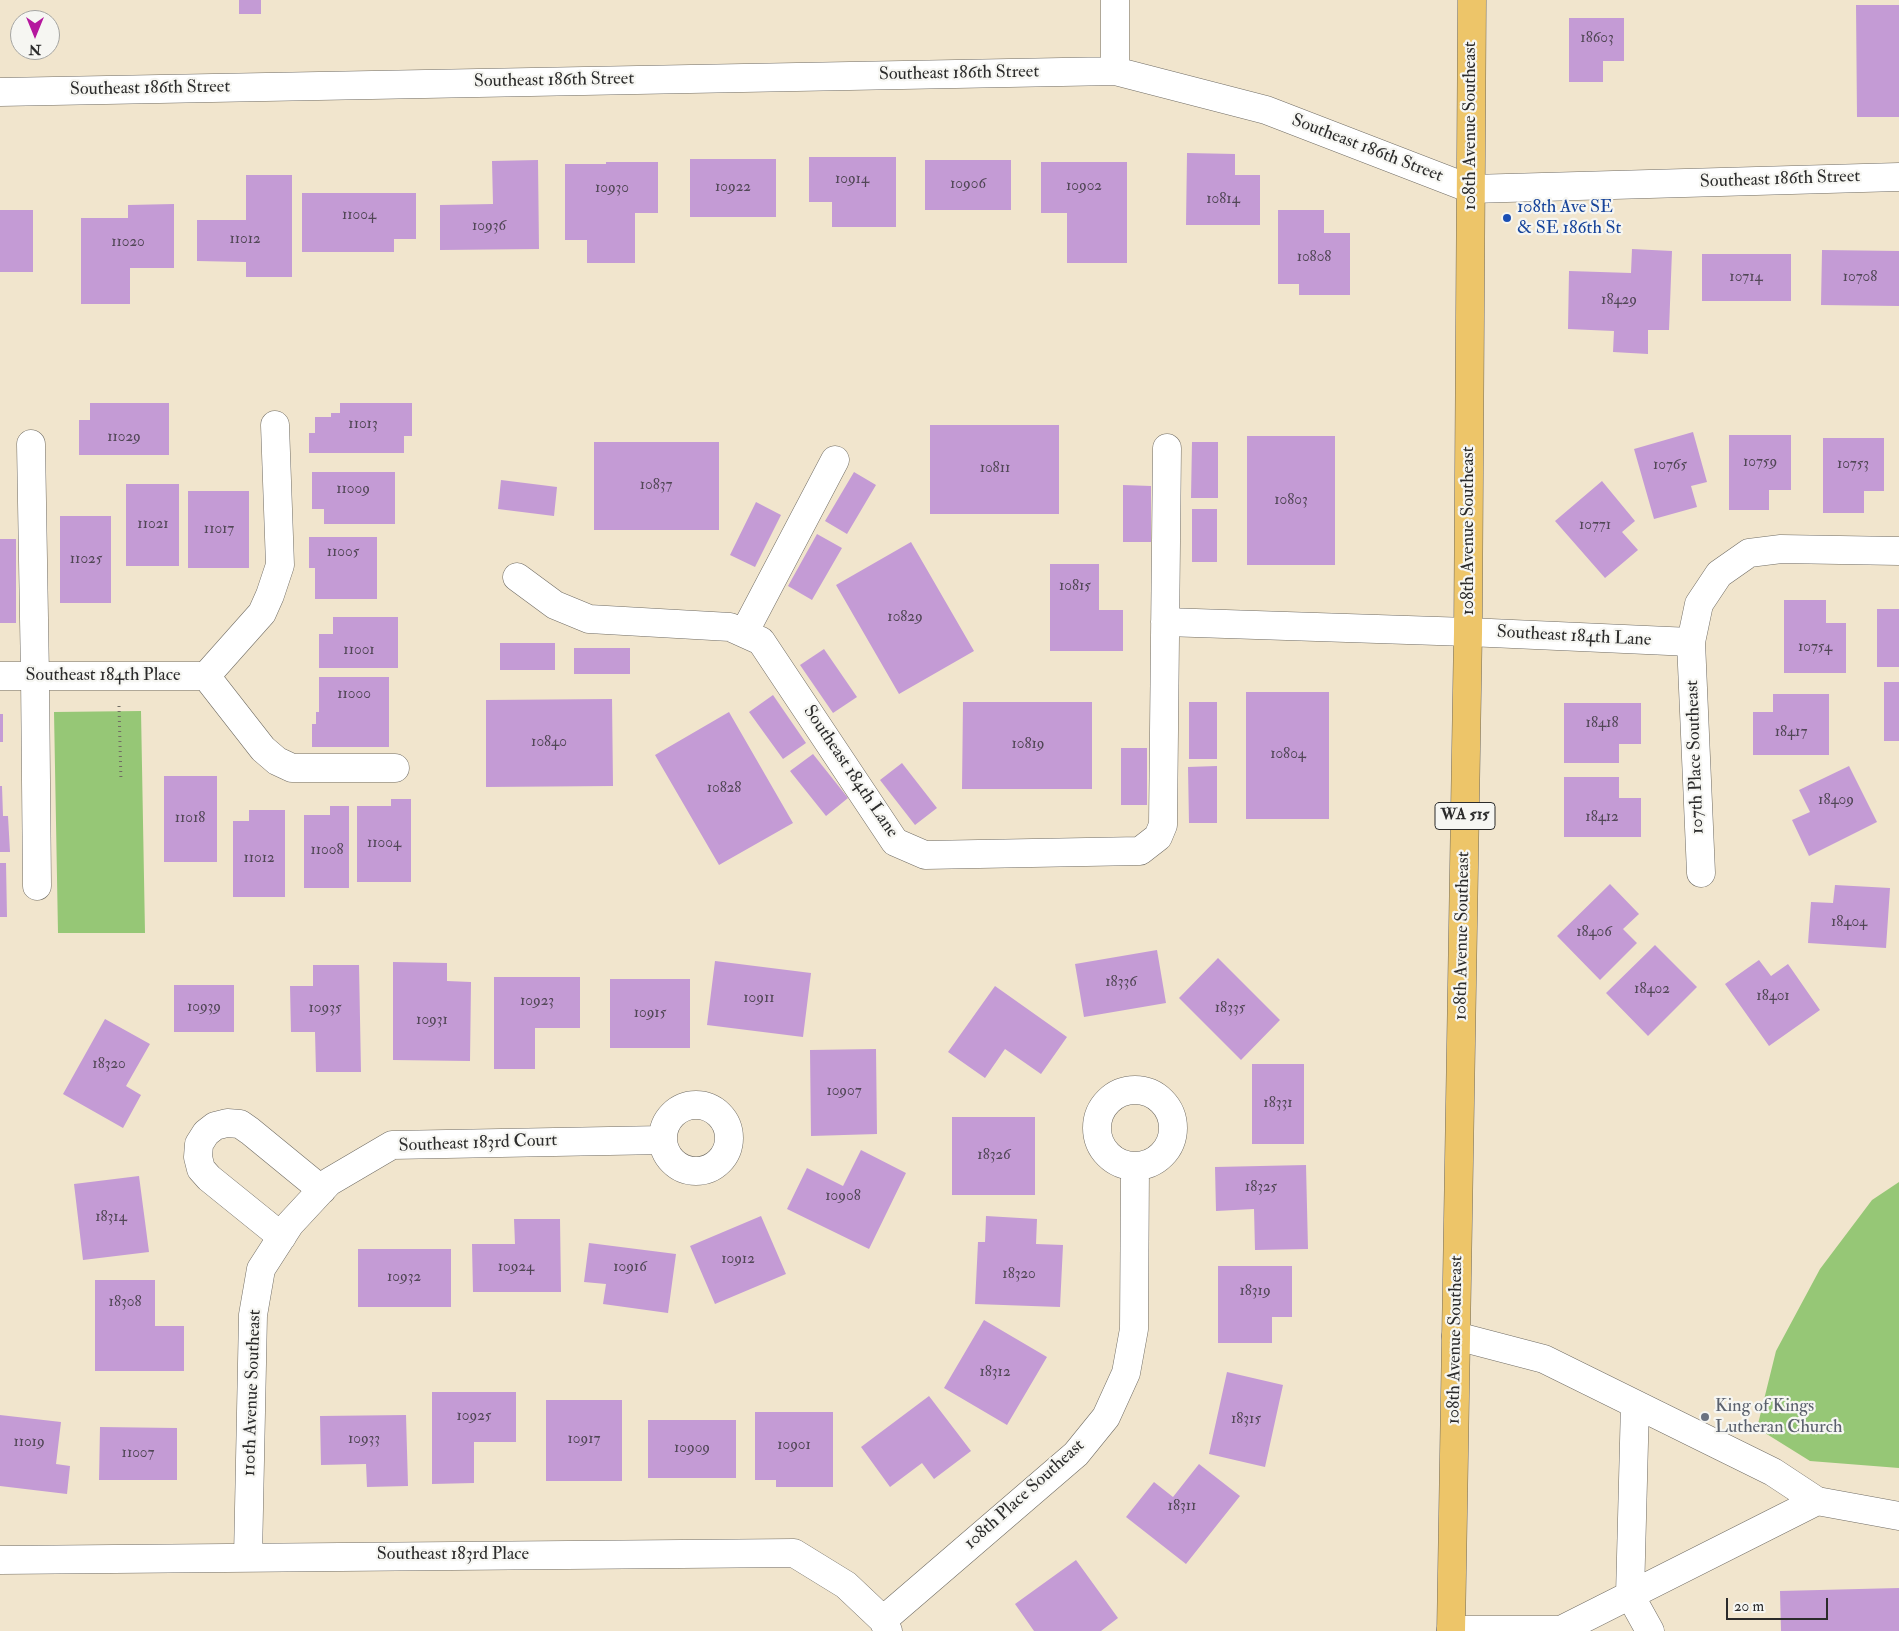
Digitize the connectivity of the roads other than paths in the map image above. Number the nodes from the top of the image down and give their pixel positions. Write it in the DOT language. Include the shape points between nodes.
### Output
graph roads {
  1 [pos="1115,0"];
  2 [pos="1472,0"];
  3 [pos="1115,71"];
  4 [pos="0,92"];
  5 [pos="1899,177"];
  6 [pos="1471,189"];
  7 [pos="275,425"];
  8 [pos="31,444"];
  9 [pos="1167,448"];
  10 [pos="835,460"];
  11 [pos="1899,551"];
  12 [pos="517,577"];
  13 [pos="1165,622"];
  14 [pos="1468,632"];
  15 [pos="744,633"];
  16 [pos="1691,642"];
  17 [pos="0,676"];
  18 [pos="35,676"];
  19 [pos="206,676"];
  20 [pos="395,768"];
  21 [pos="1701,873"];
  22 [pos="37,886"];
  23 [pos="663,1140"];
  24 [pos="1135,1166"];
  25 [pos="322,1190"];
  26 [pos="286,1230"];
  27 [pos="1456,1336"];
  28 [pos="1634,1404"];
  29 [pos="1817,1501"];
  30 [pos="1899,1516"];
  31 [pos="248,1556"];
  32 [pos="0,1560"];
  33 [pos="1630,1595"];
  34 [pos="885,1625"];
  35 [pos="1451,1631"];
  36 [pos="1650,1631"];
  1 -- 3 [label="street"];
  2 -- 6 [label="main road, 108th Avenue Southeast / WA 515"];
  3 -- 4 [label="street, Southeast 186th Street"];
  3 -- 6 [label="street, Southeast 186th Street" via="1266,110"];
  5 -- 6 [label="street, Southeast 186th Street"];
  6 -- 14 [label="main road, 108th Avenue Southeast / WA 515"];
  7 -- 19 [label="street" via="280,565 262,613"];
  8 -- 18 [label="street"];
  9 -- 13 [label="street, Southeast 184th Lane"];
  10 -- 15 [label="street"];
  11 -- 16 [label="street" via="1781,549 1749,553 1719,574 1699,604"];
  12 -- 15 [label="street, Southeast 184th Lane" via="555,605 589,619 730,627"];
  13 -- 14 [label="street, Southeast 184th Lane"];
  13 -- 15 [label="street, Southeast 184th Lane" via="1163,825 1158,838 1140,850 925,855 895,842 761,641"];
  14 -- 16 [label="street, Southeast 184th Lane"];
  14 -- 27 [label="main road, 108th Avenue Southeast / WA 515"];
  16 -- 21 [label="street, 107th Place Southeast"];
  17 -- 18 [label="street, Southeast 184th Place"];
  18 -- 19 [label="street, Southeast 184th Place"];
  18 -- 22 [label="street"];
  19 -- 20 [label="street" via="263,749 277,761 292,768"];
  23 -- 25 [label="street, Southeast 183rd Court" via="392,1145 329,1182"];
  24 -- 34 [label="street, 108th Place Southeast" via="1134,1329 1126,1373 1106,1417 1076,1454"];
  25 -- 26 [label="street, Southeast 183rd Court"];
  25 -- 26 [label="street" via="240,1124 215,1126 206,1133 198,1150 201,1169 209,1178"];
  26 -- 31 [label="street, 110th Avenue Southeast" via="261,1268 253,1314"];
  27 -- 28 [label="street" via="1544,1359"];
  27 -- 35 [label="main road, 108th Avenue Southeast / WA 515"];
  28 -- 29 [label="street" via="1773,1472"];
  28 -- 33 [label="street"];
  29 -- 30 [label="street"];
  29 -- 33 [label="street"];
  31 -- 32 [label="street, Southeast 183rd Place"];
  31 -- 34 [label="street, Southeast 183rd Place" via="794,1553 846,1585"];
  33 -- 35 [label="street" via="1561,1630"];
  33 -- 36 [label="street"];
}
